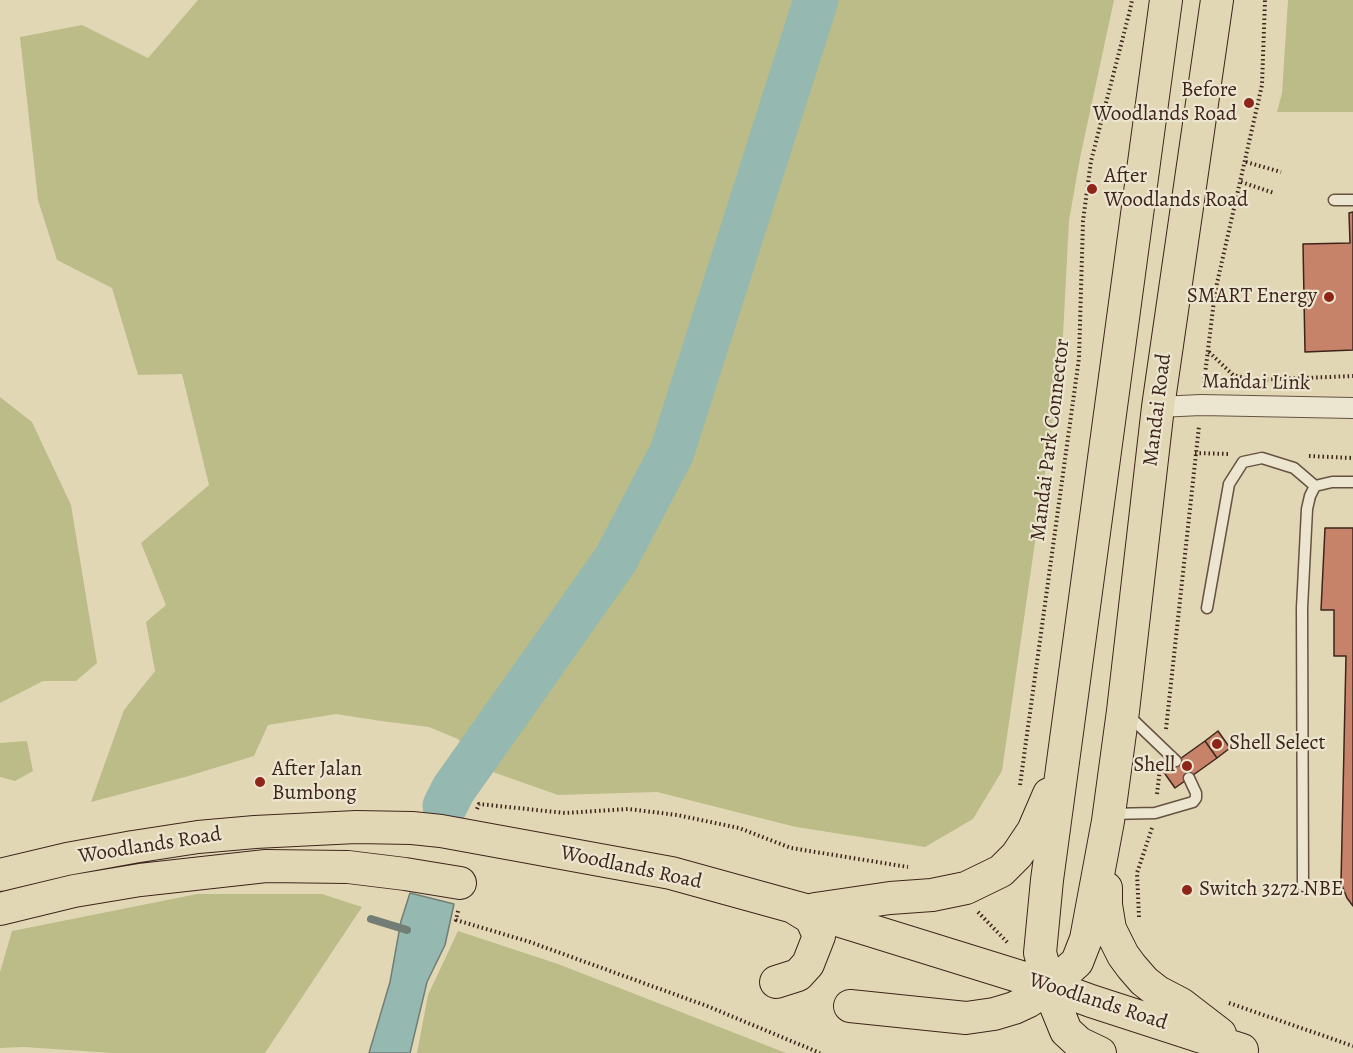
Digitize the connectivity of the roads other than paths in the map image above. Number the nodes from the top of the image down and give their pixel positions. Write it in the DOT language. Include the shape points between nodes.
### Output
graph roads {
  1 [pos="1166,0"];
  2 [pos="1217,0"];
  3 [pos="1334,200"];
  4 [pos="1353,200"];
  5 [pos="1158,407"];
  6 [pos="1353,408"];
  7 [pos="1353,482"];
  8 [pos="1315,486"];
  9 [pos="1208,608"];
  10 [pos="1123,711"];
  11 [pos="1064,759"];
  12 [pos="1176,761"];
  13 [pos="1189,778"];
  14 [pos="1108,818"];
  15 [pos="0,875"];
  16 [pos="460,883"];
  17 [pos="1303,886"];
  18 [pos="799,908"];
  19 [pos="0,909"];
  20 [pos="1125,925"];
  21 [pos="776,982"];
  22 [pos="1050,986"];
  23 [pos="850,1006"];
  24 [pos="1179,1029"];
  25 [pos="1100,1053"];
  1 -- 11 [label="main road"];
  2 -- 5 [label="main road, Mandai Road"];
  3 -- 4 [label="lane"];
  5 -- 6 [label="street, Mandai Link"];
  5 -- 10 [label="main road, Mandai Road"];
  7 -- 8 [label="lane"];
  8 -- 9 [label="lane" via="1294,468 1262,458 1243,462 1229,484"];
  8 -- 17 [label="lane" via="1307,509 1302,608"];
  10 -- 12 [label="lane"];
  10 -- 14 [label="main road, Mandai Road"];
  11 -- 18 [label="main road" via="1033,831 1001,871 966,888 932,896"];
  11 -- 22 [label="main road" via="1040,953"];
  13 -- 14 [label="lane" via="1196,793 1193,802 1155,813"];
  14 -- 20 [label="main road" via="1106,905"];
  14 -- 22 [label="main road" via="1086,939 1077,962"];
  15 -- 18 [label="main road, Woodlands Road" via="198,837 473,824"];
  16 -- 19 [label="main road, Woodlands Road" via="348,867 266,866 96,887"];
  18 -- 21 [label="main road" via="811,918 819,936 816,949 798,975"];
  18 -- 22 [label="main road, Woodlands Road"];
  20 -- 24 [label="main road" via="1118,965 1123,978 1132,991"];
  20 -- 24 [label="main road, Woodlands Road" via="1123,955 1144,981 1242,1050"];
  22 -- 23 [label="main road" via="1014,1008 966,1018"];
  22 -- 24 [label="main road, Woodlands Road"];
  22 -- 25 [label="main road" via="1066,1031 1078,1043"];
}
